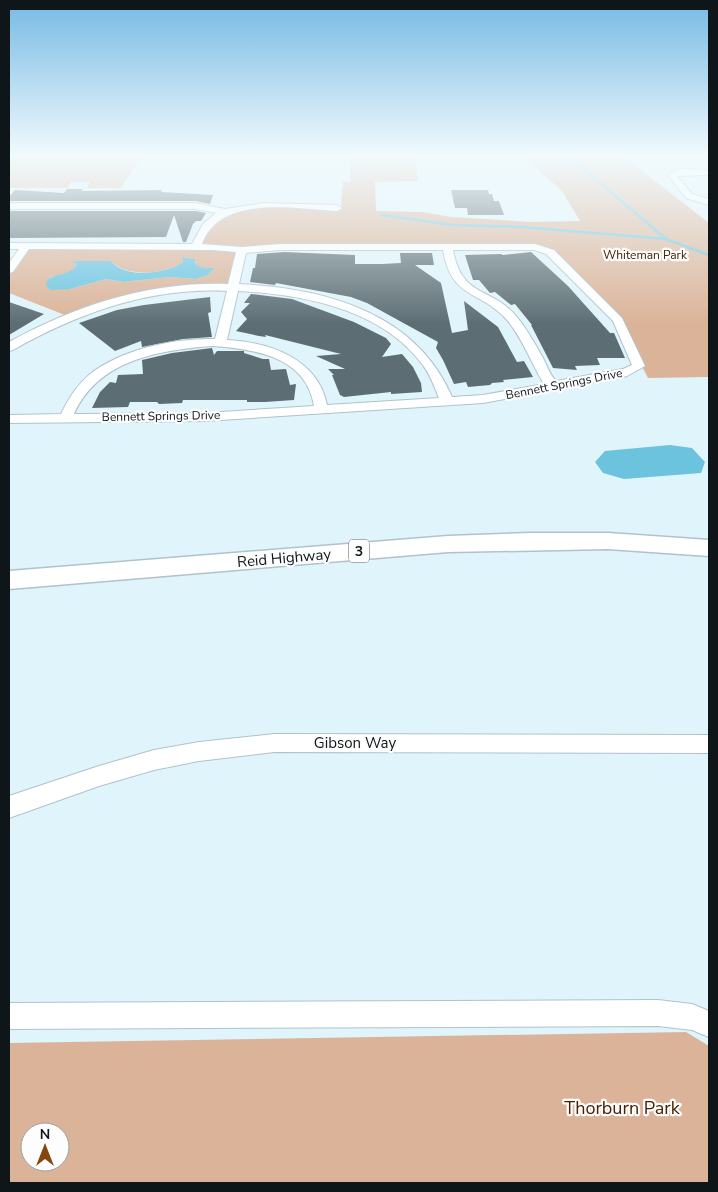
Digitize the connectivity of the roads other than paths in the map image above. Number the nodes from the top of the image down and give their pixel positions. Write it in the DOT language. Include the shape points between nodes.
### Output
graph roads {
  1 [pos="224,213"];
  2 [pos="9,246"];
  3 [pos="26,246"];
  4 [pos="196,246"];
  5 [pos="447,246"];
  6 [pos="242,250"];
  7 [pos="9,270"];
  8 [pos="233,288"];
  9 [pos="220,342"];
  10 [pos="9,347"];
  11 [pos="554,386"];
  12 [pos="447,401"];
  13 [pos="321,410"];
  14 [pos="66,418"];
  15 [pos="9,419"];
  16 [pos="709,535"];
  17 [pos="709,548"];
  18 [pos="9,567"];
  19 [pos="9,580"];
  20 [pos="709,744"];
  21 [pos="9,806"];
  22 [pos="9,1016"];
  23 [pos="709,1024"];
  1 -- 4 [label="street" via="207,226"];
  2 -- 3 [label="street, Bennett Springs Drive"];
  3 -- 4 [label="street, Bennett Springs Drive"];
  3 -- 7 [label="street"];
  4 -- 6 [label="street, Bennett Springs Drive"];
  5 -- 6 [label="street, Bennett Springs Drive"];
  5 -- 11 [label="street" via="457,278 468,289 512,317"];
  5 -- 11 [label="street, Bennett Springs Drive" via="525,246 550,252 618,320 639,366 627,372"];
  6 -- 8 [label="street"];
  8 -- 9 [label="street"];
  8 -- 10 [label="street" via="176,290 115,302 58,322"];
  8 -- 12 [label="street" via="294,293 367,316 395,332 420,353 438,378"];
  9 -- 13 [label="street" via="261,349 293,363 315,386"];
  9 -- 14 [label="street" via="165,347 113,365 77,394"];
  11 -- 12 [label="street, Bennett Springs Drive" via="496,397"];
  12 -- 13 [label="street, Bennett Springs Drive"];
  13 -- 14 [label="street, Bennett Springs Drive" via="205,417"];
  14 -- 15 [label="street, Bennett Springs Drive"];
  16 -- 18 [label="highway, Reid Highway / 3" via="601,530 445,532"];
  17 -- 19 [label="highway, Reid Highway / 3" via="608,541 448,544"];
  20 -- 21 [label="street, Gibson Way" via="274,743 235,746 155,760"];
  22 -- 23 [label="street" via="658,1013 692,1017"];
}
